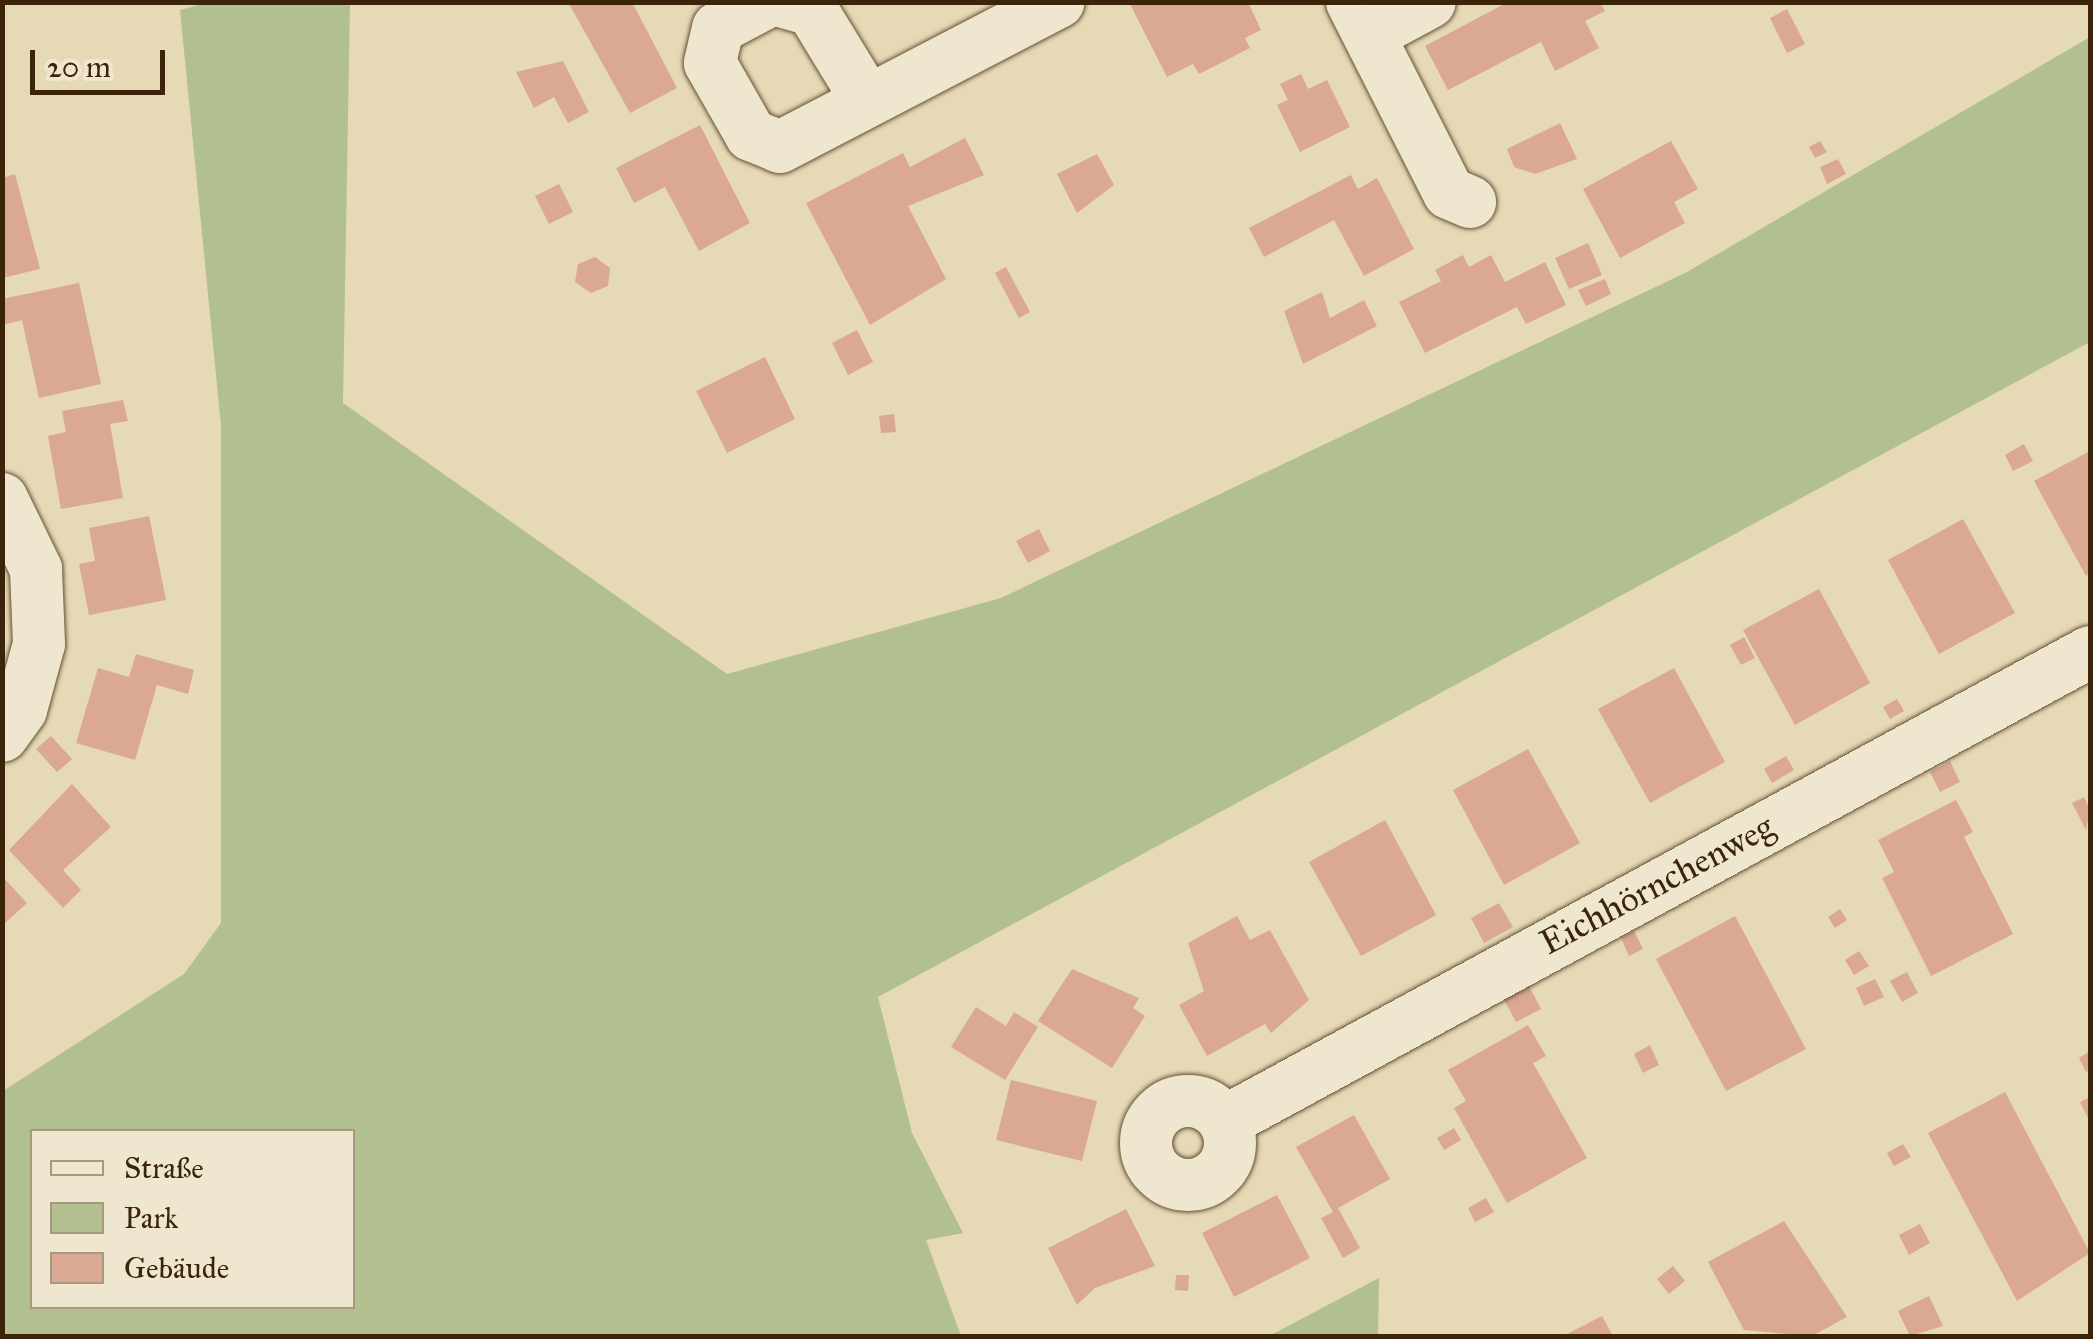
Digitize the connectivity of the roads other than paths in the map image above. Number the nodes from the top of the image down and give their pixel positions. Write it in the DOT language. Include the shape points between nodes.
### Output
graph roads {
  1 [pos="766,2"];
  2 [pos="784,2"];
  3 [pos="1058,2"];
  4 [pos="1430,2"];
  5 [pos="1361,19"];
  6 [pos="867,100"];
  7 [pos="1470,202"];
  8 [pos="2,499"];
  9 [pos="2090,652"];
  10 [pos="2,736"];
  11 [pos="1226,1121"];
  1 -- 6 [label="street" via="718,28 710,62 751,135 780,147"];
  2 -- 6 [label="street" via="812,10"];
  3 -- 6 [label="street"];
  4 -- 5 [label="street"];
  5 -- 7 [label="street" via="1449,193"];
  8 -- 10 [label="street" via="36,569 39,644 21,710"];
  9 -- 11 [label="street, Eichhörnchenweg"];
}
